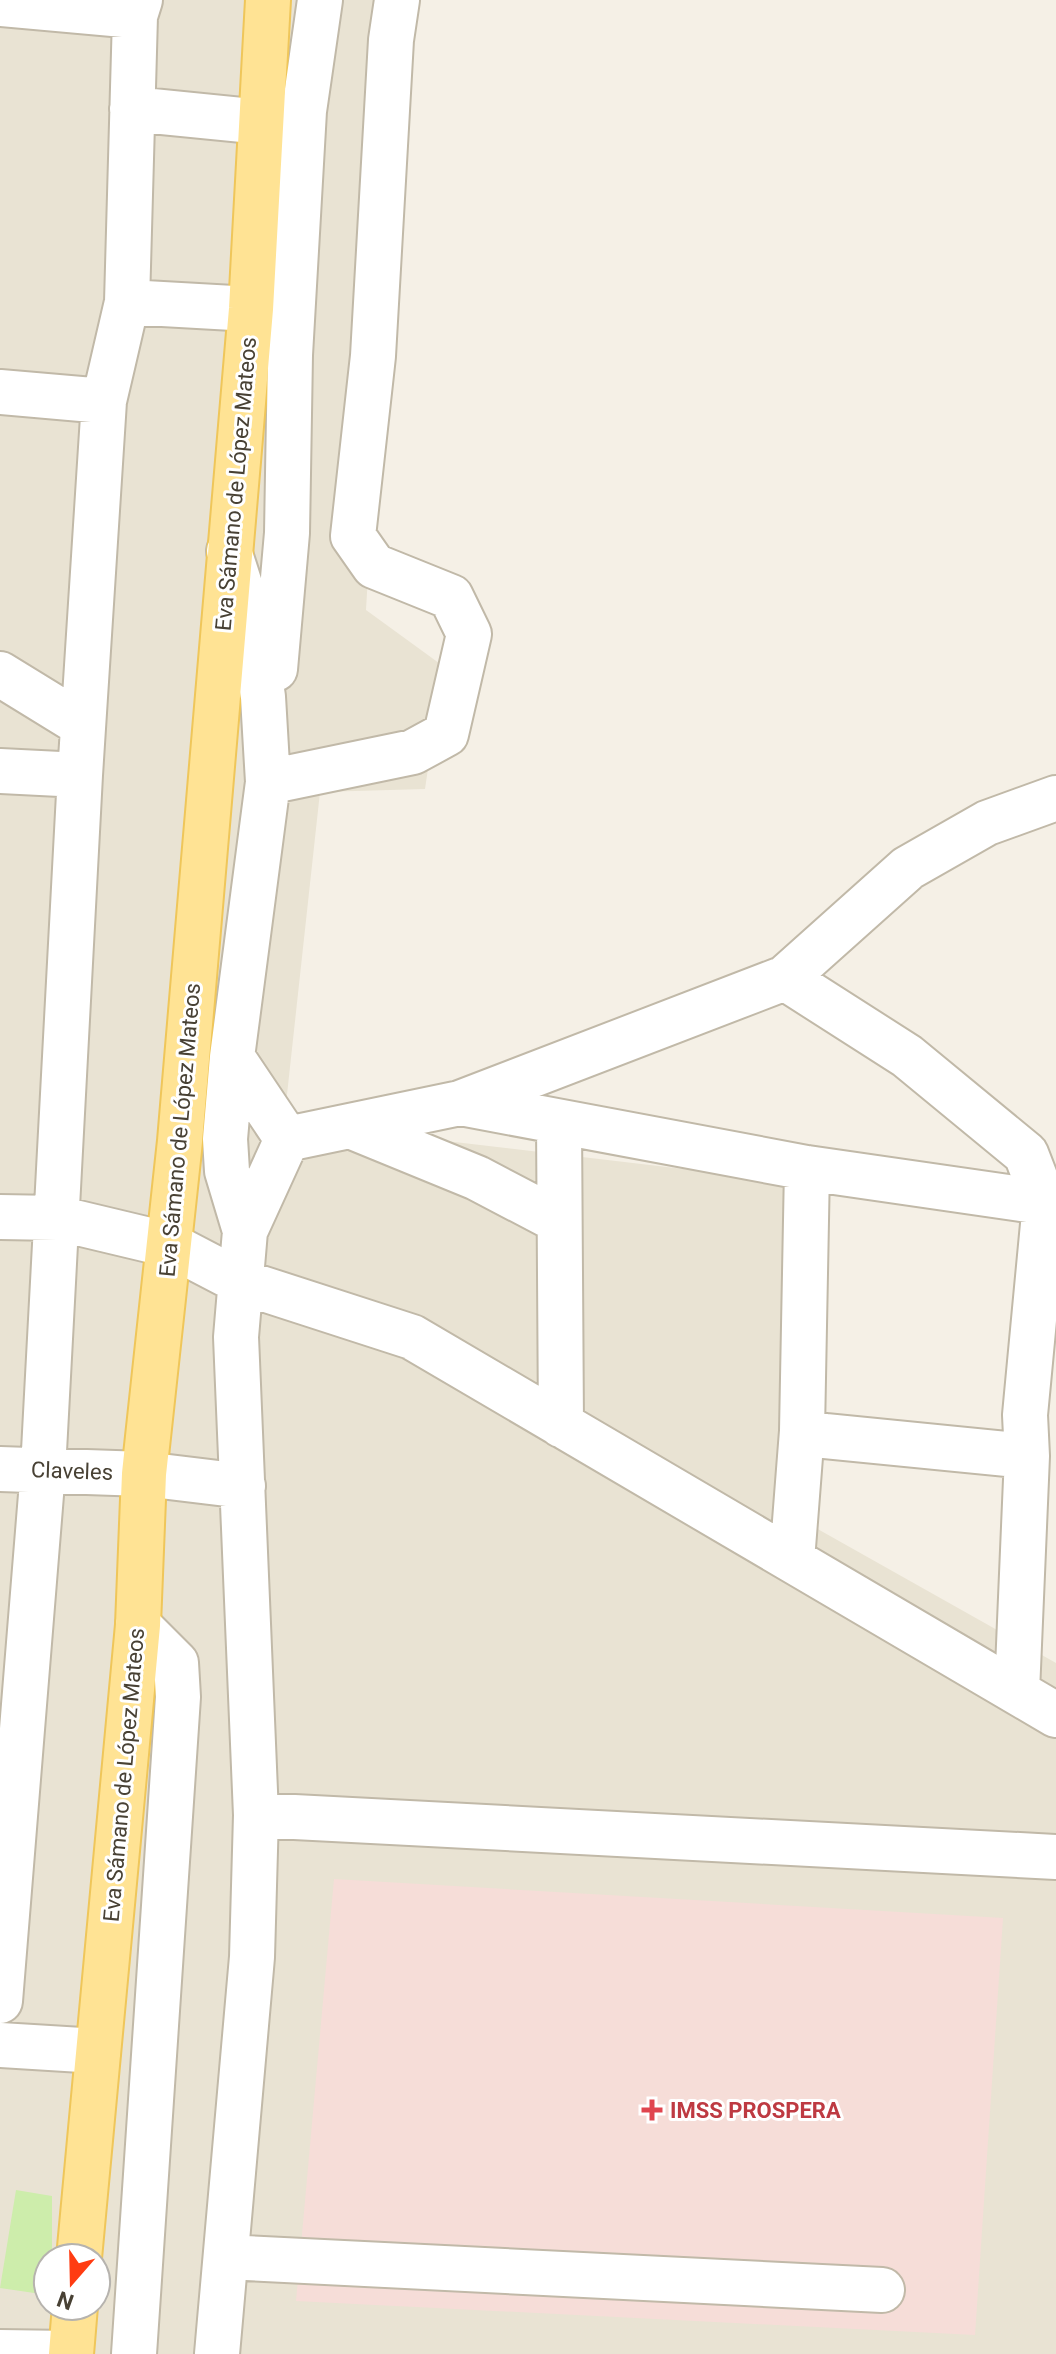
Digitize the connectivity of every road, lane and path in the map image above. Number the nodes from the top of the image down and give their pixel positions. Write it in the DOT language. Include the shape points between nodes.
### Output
graph roads {
  1 [pos="268,0"];
  2 [pos="320,0"];
  3 [pos="397,0"];
  4 [pos="0,4"];
  5 [pos="138,8"];
  6 [pos="132,109"];
  7 [pos="262,122"];
  8 [pos="127,302"];
  9 [pos="251,309"];
  10 [pos="0,392"];
  11 [pos="104,401"];
  12 [pos="229,551"];
  13 [pos="0,674"];
  14 [pos="263,697"];
  15 [pos="83,725"];
  16 [pos="0,771"];
  17 [pos="80,775"];
  18 [pos="268,782"];
  19 [pos="1056,798"];
  20 [pos="785,978"];
  21 [pos="232,1057"];
  22 [pos="460,1103"];
  23 [pos="559,1122"];
  24 [pos="350,1126"];
  25 [pos="287,1139"];
  26 [pos="807,1168"];
  27 [pos="1050,1204"];
  28 [pos="0,1217"];
  29 [pos="57,1218"];
  30 [pos="559,1221"];
  31 [pos="245,1231"];
  32 [pos="170,1245"];
  33 [pos="239,1281"];
  34 [pos="561,1425"];
  35 [pos="802,1431"];
  36 [pos="1027,1456"];
  37 [pos="0,1469"];
  38 [pos="43,1470"];
  39 [pos="144,1474"];
  40 [pos="243,1486"];
  41 [pos="792,1560"];
  42 [pos="1039,1585"];
  43 [pos="138,1625"];
  44 [pos="1017,1692"];
  45 [pos="1056,1715"];
  46 [pos="256,1815"];
  47 [pos="1056,1857"];
  48 [pos="0,2001"];
  49 [pos="0,2045"];
  50 [pos="98,2051"];
  51 [pos="80,2242"];
  52 [pos="226,2257"];
  53 [pos="882,2290"];
  54 [pos="74,2322"];
  55 [pos="0,2352"];
  56 [pos="71,2354"];
  57 [pos="134,2354"];
  58 [pos="217,2354"];
  1 -- 7 [label="main road, Eva Sámano de López Mateos"];
  2 -- 14 [label="street" via="303,127 277,664"];
  3 -- 18 [label="street" via="373,356 353,536 374,566 451,597 469,634 446,734 413,752"];
  4 -- 5 [label="street"];
  5 -- 6 [label="street"];
  6 -- 7 [label="street"];
  6 -- 8 [label="street"];
  7 -- 9 [label="main road, Eva Sámano de López Mateos"];
  8 -- 9 [label="street"];
  8 -- 11 [label="street"];
  9 -- 12 [label="main road, Eva Sámano de López Mateos"];
  10 -- 11 [label="street"];
  11 -- 15 [label="street"];
  12 -- 14 [label="street" via="252,622"];
  12 -- 32 [label="main road, Eva Sámano de López Mateos"];
  13 -- 15 [label="street"];
  14 -- 18 [label="street"];
  15 -- 17 [label="street"];
  16 -- 17 [label="street"];
  17 -- 29 [label="street"];
  18 -- 21 [label="street"];
  19 -- 20 [label="street" via="987,823 908,868"];
  20 -- 22 [label="street"];
  20 -- 27 [label="street" via="907,1056 1026,1154"];
  21 -- 25 [label="street"];
  21 -- 31 [label="street" via="227,1171"];
  22 -- 23 [label="street"];
  22 -- 24 [label="street"];
  23 -- 26 [label="street"];
  23 -- 30 [label="street"];
  24 -- 25 [label="street"];
  24 -- 30 [label="street" via="477,1178"];
  25 -- 31 [label="street"];
  26 -- 27 [label="street"];
  26 -- 35 [label="street"];
  27 -- 36 [label="street" via="1025,1415"];
  28 -- 29 [label="street"];
  29 -- 32 [label="street"];
  29 -- 38 [label="street"];
  30 -- 34 [label="street"];
  31 -- 33 [label="street"];
  32 -- 33 [label="street"];
  32 -- 39 [label="main road, Eva Sámano de López Mateos"];
  33 -- 34 [label="street" via="412,1337"];
  33 -- 40 [label="street" via="236,1337"];
  34 -- 41 [label="street"];
  35 -- 36 [label="street"];
  35 -- 41 [label="street"];
  36 -- 42 [label="street"];
  37 -- 38 [label="street, Claveles"];
  38 -- 39 [label="street, Claveles"];
  38 -- 48 [label="street"];
  39 -- 40 [label="street, Claveles"];
  39 -- 43 [label="main road, Eva Sámano de López Mateos"];
  40 -- 46 [label="street"];
  41 -- 44 [label="street"];
  42 -- 44 [label="street"];
  43 -- 50 [label="main road, Eva Sámano de López Mateos"];
  43 -- 57 [label="street" via="176,1663 178,1697"];
  44 -- 45 [label="street"];
  46 -- 47 [label="street"];
  46 -- 52 [label="street" via="251,1973"];
  49 -- 50 [label="street"];
  50 -- 51 [label="main road, Eva Sámano de López Mateos"];
  52 -- 53 [label="street"];
  52 -- 58 [label="street"];
  54 -- 56 [label="main road"];
  55 -- 56 [label="street"];
}
